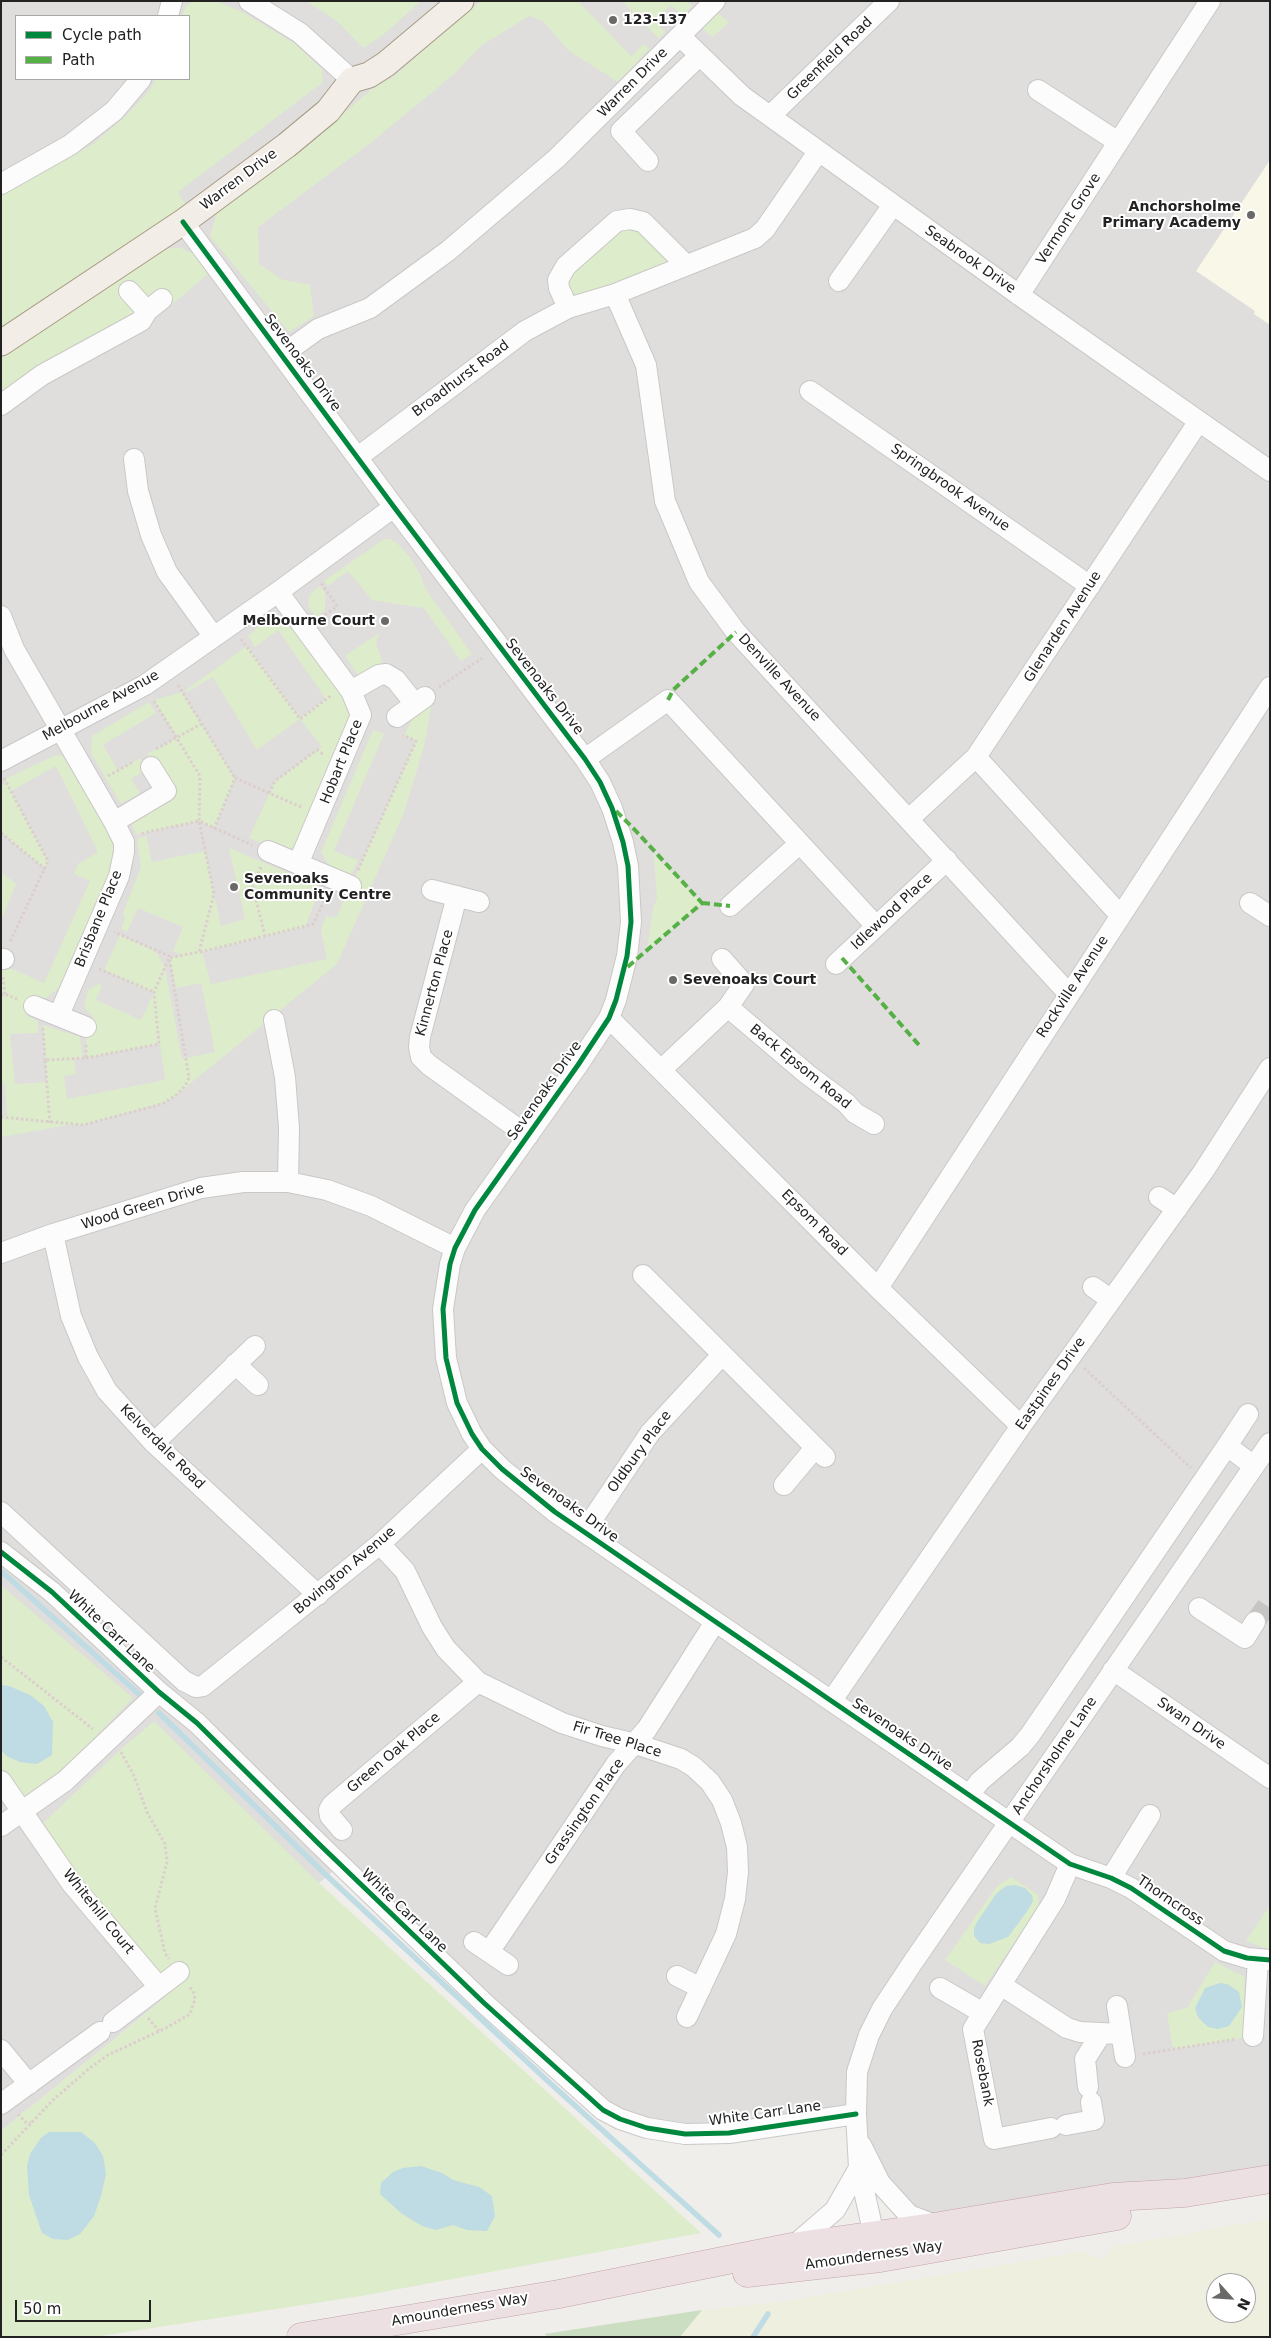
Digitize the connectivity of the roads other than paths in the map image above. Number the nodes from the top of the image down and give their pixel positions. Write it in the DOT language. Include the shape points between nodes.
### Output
graph roads {
  1 [pos="172,1"];
  2 [pos="248,1"];
  3 [pos="462,1"];
  4 [pos="715,1"];
  5 [pos="890,1"];
  6 [pos="1204,3"];
  7 [pos="168,15"];
  8 [pos="680,36"];
  9 [pos="699,56"];
  10 [pos="140,80"];
  11 [pos="352,80"];
  12 [pos="1038,90"];
  13 [pos="770,116"];
  14 [pos="1118,142"];
  15 [pos="818,152"];
  16 [pos="648,161"];
  17 [pos="1,184"];
  18 [pos="893,205"];
  19 [pos="183,222"];
  20 [pos="686,265"];
  21 [pos="839,281"];
  22 [pos="129,291"];
  23 [pos="615,294"];
  24 [pos="1019,295"];
  25 [pos="568,308"];
  26 [pos="1,343"];
  27 [pos="282,355"];
  28 [pos="810,391"];
  29 [pos="1,405"];
  30 [pos="1199,421"];
  31 [pos="358,457"];
  32 [pos="134,459"];
  33 [pos="1270,471"];
  34 [pos="394,507"];
  35 [pos="1090,586"];
  36 [pos="278,592"];
  37 [pos="1,616"];
  38 [pos="214,637"];
  39 [pos="1270,687"];
  40 [pos="349,688"];
  41 [pos="396,724"];
  42 [pos="61,730"];
  43 [pos="976,757"];
  44 [pos="585,759"];
  45 [pos="1,761"];
  46 [pos="151,767"];
  47 [pos="910,819"];
  48 [pos="118,830"];
  49 [pos="800,844"];
  50 [pos="268,851"];
  51 [pos="947,860"];
  52 [pos="298,864"];
  53 [pos="342,883"];
  54 [pos="432,890"];
  55 [pos="457,896"];
  56 [pos="479,902"];
  57 [pos="1250,903"];
  58 [pos="730,906"];
  59 [pos="1120,915"];
  60 [pos="1270,916"];
  61 [pos="876,926"];
  62 [pos="722,959"];
  63 [pos="836,964"];
  64 [pos="1068,993"];
  65 [pos="728,1007"];
  66 [pos="609,1018"];
  67 [pos="274,1020"];
  68 [pos="86,1027"];
  69 [pos="1270,1068"];
  70 [pos="661,1070"];
  71 [pos="874,1124"];
  72 [pos="528,1136"];
  73 [pos="288,1182"];
  74 [pos="1159,1197"];
  75 [pos="1177,1209"];
  76 [pos="53,1234"];
  77 [pos="455,1248"];
  78 [pos="1,1253"];
  79 [pos="643,1275"];
  80 [pos="1093,1287"];
  81 [pos="878,1288"];
  82 [pos="1110,1299"];
  83 [pos="254,1346"];
  84 [pos="722,1355"];
  85 [pos="235,1364"];
  86 [pos="258,1386"];
  87 [pos="1248,1414"];
  88 [pos="1021,1426"];
  89 [pos="154,1443"];
  90 [pos="1270,1444"];
  91 [pos="1227,1446"];
  92 [pos="482,1449"];
  93 [pos="1254,1466"];
  94 [pos="785,1486"];
  95 [pos="1,1512"];
  96 [pos="584,1532"];
  97 [pos="380,1544"];
  98 [pos="1,1552"];
  99 [pos="318,1595"];
  100 [pos="1199,1608"];
  101 [pos="716,1622"];
  102 [pos="1256,1622"];
  103 [pos="1114,1670"];
  104 [pos="478,1682"];
  105 [pos="158,1692"];
  106 [pos="832,1700"];
  107 [pos="636,1744"];
  108 [pos="1270,1778"];
  109 [pos="1,1781"];
  110 [pos="970,1794"];
  111 [pos="23,1811"];
  112 [pos="1150,1815"];
  113 [pos="1010,1822"];
  114 [pos="1,1826"];
  115 [pos="342,1830"];
  116 [pos="1070,1864"];
  117 [pos="1111,1878"];
  118 [pos="1264,1960"];
  119 [pos="508,1964"];
  120 [pos="179,1972"];
  121 [pos="677,1976"];
  122 [pos="1001,1984"];
  123 [pos="159,1987"];
  124 [pos="701,1988"];
  125 [pos="940,1988"];
  126 [pos="1117,2006"];
  127 [pos="983,2013"];
  128 [pos="687,2017"];
  129 [pos="1259,2026"];
  130 [pos="1101,2034"];
  131 [pos="1121,2034"];
  132 [pos="1,2050"];
  133 [pos="1125,2057"];
  134 [pos="29,2084"];
  135 [pos="1,2104"];
  136 [pos="856,2114"];
  137 [pos="858,2139"];
  138 [pos="859,2168"];
  139 [pos="1270,2179"];
  140 [pos="1185,2193"];
  141 [pos="940,2226"];
  142 [pos="876,2247"];
  143 [pos="792,2248"];
  144 [pos="559,2294"];
  145 [pos="301,2337"];
  1 -- 7 [label="street"];
  2 -- 11 [label="street" via="300,33"];
  3 -- 11 [label="main road" via="386,64 369,75"];
  4 -- 8 [label="street, Warren Drive"];
  5 -- 13 [label="street, Greenfield Road"];
  6 -- 14 [label="street, Vermont Grove"];
  8 -- 9 [label="street, Seabrook Drive"];
  8 -- 27 [label="street, Warren Drive" via="557,158 448,251 370,308 318,329"];
  9 -- 13 [label="street, Seabrook Drive" via="742,96"];
  9 -- 16 [label="street" via="621,131"];
  10 -- 17 [label="street" via="114,111 70,145"];
  11 -- 19 [label="main road, Warren Drive" via="328,111"];
  12 -- 14 [label="street"];
  13 -- 15 [label="street, Seabrook Drive"];
  14 -- 24 [label="street, Vermont Grove"];
  15 -- 18 [label="street, Seabrook Drive"];
  15 -- 20 [label="street, Broadhurst Road" via="755,238"];
  18 -- 21 [label="street"];
  18 -- 24 [label="street, Seabrook Drive"];
  19 -- 26 [label="main road, Warren Drive"];
  19 -- 27 [label="street, Sevenoaks Drive"];
  20 -- 23 [label="street, Broadhurst Road"];
  20 -- 25 [label="street" via="643,222 630,218 617,221 566,266 558,280"];
  22 -- 29 [label="street" via="154,305 141,321 42,375"];
  23 -- 25 [label="street, Broadhurst Road"];
  23 -- 47 [label="street, Denville Avenue" via="646,365 665,501 698,582 736,632"];
  24 -- 30 [label="street, Seabrook Drive"];
  25 -- 31 [label="street, Broadhurst Road" via="524,331"];
  27 -- 31 [label="street, Sevenoaks Drive"];
  28 -- 35 [label="street, Springbrook Avenue"];
  30 -- 33 [label="street, Seabrook Drive"];
  30 -- 35 [label="street, Glenarden Avenue"];
  31 -- 34 [label="street, Sevenoaks Drive"];
  32 -- 38 [label="street" via="138,491 167,572"];
  34 -- 36 [label="street, Melbourne Avenue"];
  34 -- 44 [label="street, Sevenoaks Drive"];
  35 -- 43 [label="street, Glenarden Avenue"];
  36 -- 38 [label="street, Melbourne Avenue"];
  36 -- 40 [label="street, Hobart Place"];
  37 -- 42 [label="street" via="14,649"];
  38 -- 42 [label="street, Melbourne Avenue" via="145,685"];
  39 -- 59 [label="street, Rockville Avenue"];
  40 -- 41 [label="street" via="379,675 386,674 396,680 420,700"];
  40 -- 52 [label="street, Hobart Place" via="361,715"];
  42 -- 45 [label="street, Melbourne Avenue"];
  42 -- 48 [label="street"];
  43 -- 47 [label="street, Glenarden Avenue"];
  43 -- 59 [label="street"];
  44 -- 49 [label="street" via="668,700"];
  44 -- 66 [label="street, Sevenoaks Drive" via="600,782 615,816 626,858 631,904 627,956"];
  46 -- 48 [label="street" via="166,791"];
  47 -- 51 [label="street, Denville Avenue"];
  48 -- 68 [label="street, Brisbane Place" via="124,852 119,876 82,962 45,1010"];
  49 -- 58 [label="street"];
  49 -- 61 [label="street"];
  50 -- 52 [label="street"];
  51 -- 61 [label="street, Idlewood Place"];
  51 -- 64 [label="street, Denville Avenue"];
  52 -- 53 [label="street"];
  54 -- 55 [label="street"];
  55 -- 56 [label="street"];
  55 -- 72 [label="street, Kinnerton Place" via="420,1037 421,1057"];
  57 -- 60 [label="street"];
  59 -- 64 [label="street, Rockville Avenue"];
  61 -- 63 [label="street, Idlewood Place"];
  62 -- 65 [label="street" via="744,984"];
  64 -- 81 [label="street, Rockville Avenue"];
  65 -- 70 [label="street"];
  65 -- 71 [label="street, Back Epsom Road" via="855,1113"];
  66 -- 70 [label="street, Epsom Road"];
  66 -- 72 [label="street, Sevenoaks Drive"];
  67 -- 73 [label="street" via="285,1077"];
  69 -- 75 [label="street, Eastpines Drive"];
  70 -- 81 [label="street, Epsom Road"];
  72 -- 77 [label="street, Sevenoaks Drive" via="475,1210"];
  73 -- 76 [label="street, Wood Green Drive" via="242,1182 201,1188"];
  73 -- 77 [label="street, Wood Green Drive" via="326,1190 371,1206"];
  74 -- 75 [label="street"];
  75 -- 82 [label="street, Eastpines Drive"];
  76 -- 78 [label="street, Wood Green Drive"];
  76 -- 89 [label="street, Kelverdale Road" via="72,1316 88,1357 108,1390"];
  77 -- 92 [label="street, Sevenoaks Drive" via="443,1309 446,1358 457,1403"];
  79 -- 84 [label="street"];
  80 -- 82 [label="street"];
  81 -- 88 [label="street, Epsom Road"];
  82 -- 88 [label="street, Eastpines Drive"];
  83 -- 85 [label="street"];
  84 -- 94 [label="street" via="820,1453"];
  84 -- 96 [label="street, Oldbury Place" via="650,1433"];
  85 -- 86 [label="street"];
  85 -- 89 [label="street"];
  87 -- 91 [label="street"];
  88 -- 106 [label="street, Eastpines Drive"];
  89 -- 99 [label="street, Kelverdale Road"];
  90 -- 93 [label="street, Anchorsholme Lane"];
  91 -- 93 [label="street"];
  91 -- 110 [label="street" via="1030,1735"];
  92 -- 96 [label="street, Sevenoaks Drive" via="515,1482"];
  92 -- 97 [label="street, Bovington Avenue"];
  93 -- 103 [label="street, Anchorsholme Lane"];
  95 -- 99 [label="street, Bovington Avenue" via="184,1681 196,1687 203,1686"];
  96 -- 101 [label="street, Sevenoaks Drive"];
  97 -- 99 [label="street, Bovington Avenue"];
  97 -- 104 [label="street, Fir Tree Place" via="405,1571 432,1628 446,1649"];
  98 -- 105 [label="street, White Carr Lane" via="52,1592"];
  100 -- 102 [label="street" via="1245,1638"];
  101 -- 106 [label="street, Sevenoaks Drive"];
  101 -- 107 [label="street, Grassington Place"];
  103 -- 108 [label="street, Swan Drive"];
  103 -- 113 [label="street, Anchorsholme Lane"];
  104 -- 107 [label="street, Fir Tree Place" via="562,1723"];
  104 -- 115 [label="street, Green Oak Place" via="332,1806 330,1816"];
  105 -- 111 [label="street" via="65,1781"];
  105 -- 136 [label="street, White Carr Lane" via="197,1723 484,2003 607,2113 647,2128 685,2134 729,2133"];
  106 -- 110 [label="street, Sevenoaks Drive"];
  107 -- 119 [label="street, Grassington Place" via="616,1764 482,1947"];
  107 -- 124 [label="street, Fir Tree Place" via="694,1767 722,1800 731,1823 737,1847 735,1899 726,1934"];
  109 -- 111 [label="street, Whitehill Court"];
  110 -- 113 [label="street, Sevenoaks Drive"];
  111 -- 114 [label="street"];
  111 -- 123 [label="street, Whitehill Court" via="72,1884"];
  112 -- 117 [label="street"];
  113 -- 116 [label="street, Thorncross"];
  113 -- 136 [label="street, Anchorsholme Lane" via="882,2009 857,2072"];
  116 -- 117 [label="street, Thorncross"];
  116 -- 122 [label="street, Rosebank" via="1055,1899"];
  117 -- 118 [label="street, Thorncross" via="1224,1951"];
  118 -- 129 [label="street, Thorncross"];
  120 -- 123 [label="street"];
  121 -- 124 [label="street"];
  122 -- 127 [label="street, Rosebank"];
  122 -- 130 [label="street" via="1067,2028"];
  123 -- 134 [label="street"];
  124 -- 128 [label="street, Fir Tree Place"];
  125 -- 127 [label="street"];
  126 -- 131 [label="street"];
  127 -- 130 [label="street, Rosebank" via="973,2029 994,2139 1094,2120 1085,2059"];
  130 -- 131 [label="street"];
  131 -- 133 [label="street"];
  132 -- 134 [label="street"];
  134 -- 135 [label="street"];
  136 -- 137 [label="street, Anchorsholme Lane"];
  137 -- 138 [label="street, Anchorsholme Lane"];
  137 -- 141 [label="street, Anchorsholme Lane" via="880,2183 909,2215"];
  138 -- 142 [label="street, Anchorsholme Lane"];
  138 -- 143 [label="street" via="835,2210"];
  139 -- 140 [label="highway, Amounderness Way"];
  140 -- 141 [label="highway, Amounderness Way" via="1113,2197"];
  140 -- 142 [label="highway, Amounderness Way" via="1115,2216"];
  141 -- 142 [label="highway, Amounderness Way"];
  142 -- 143 [label="highway, Amounderness Way"];
  142 -- 144 [label="highway, Amounderness Way"];
  143 -- 144 [label="highway, Amounderness Way"];
  144 -- 145 [label="highway, Amounderness Way"];
}
